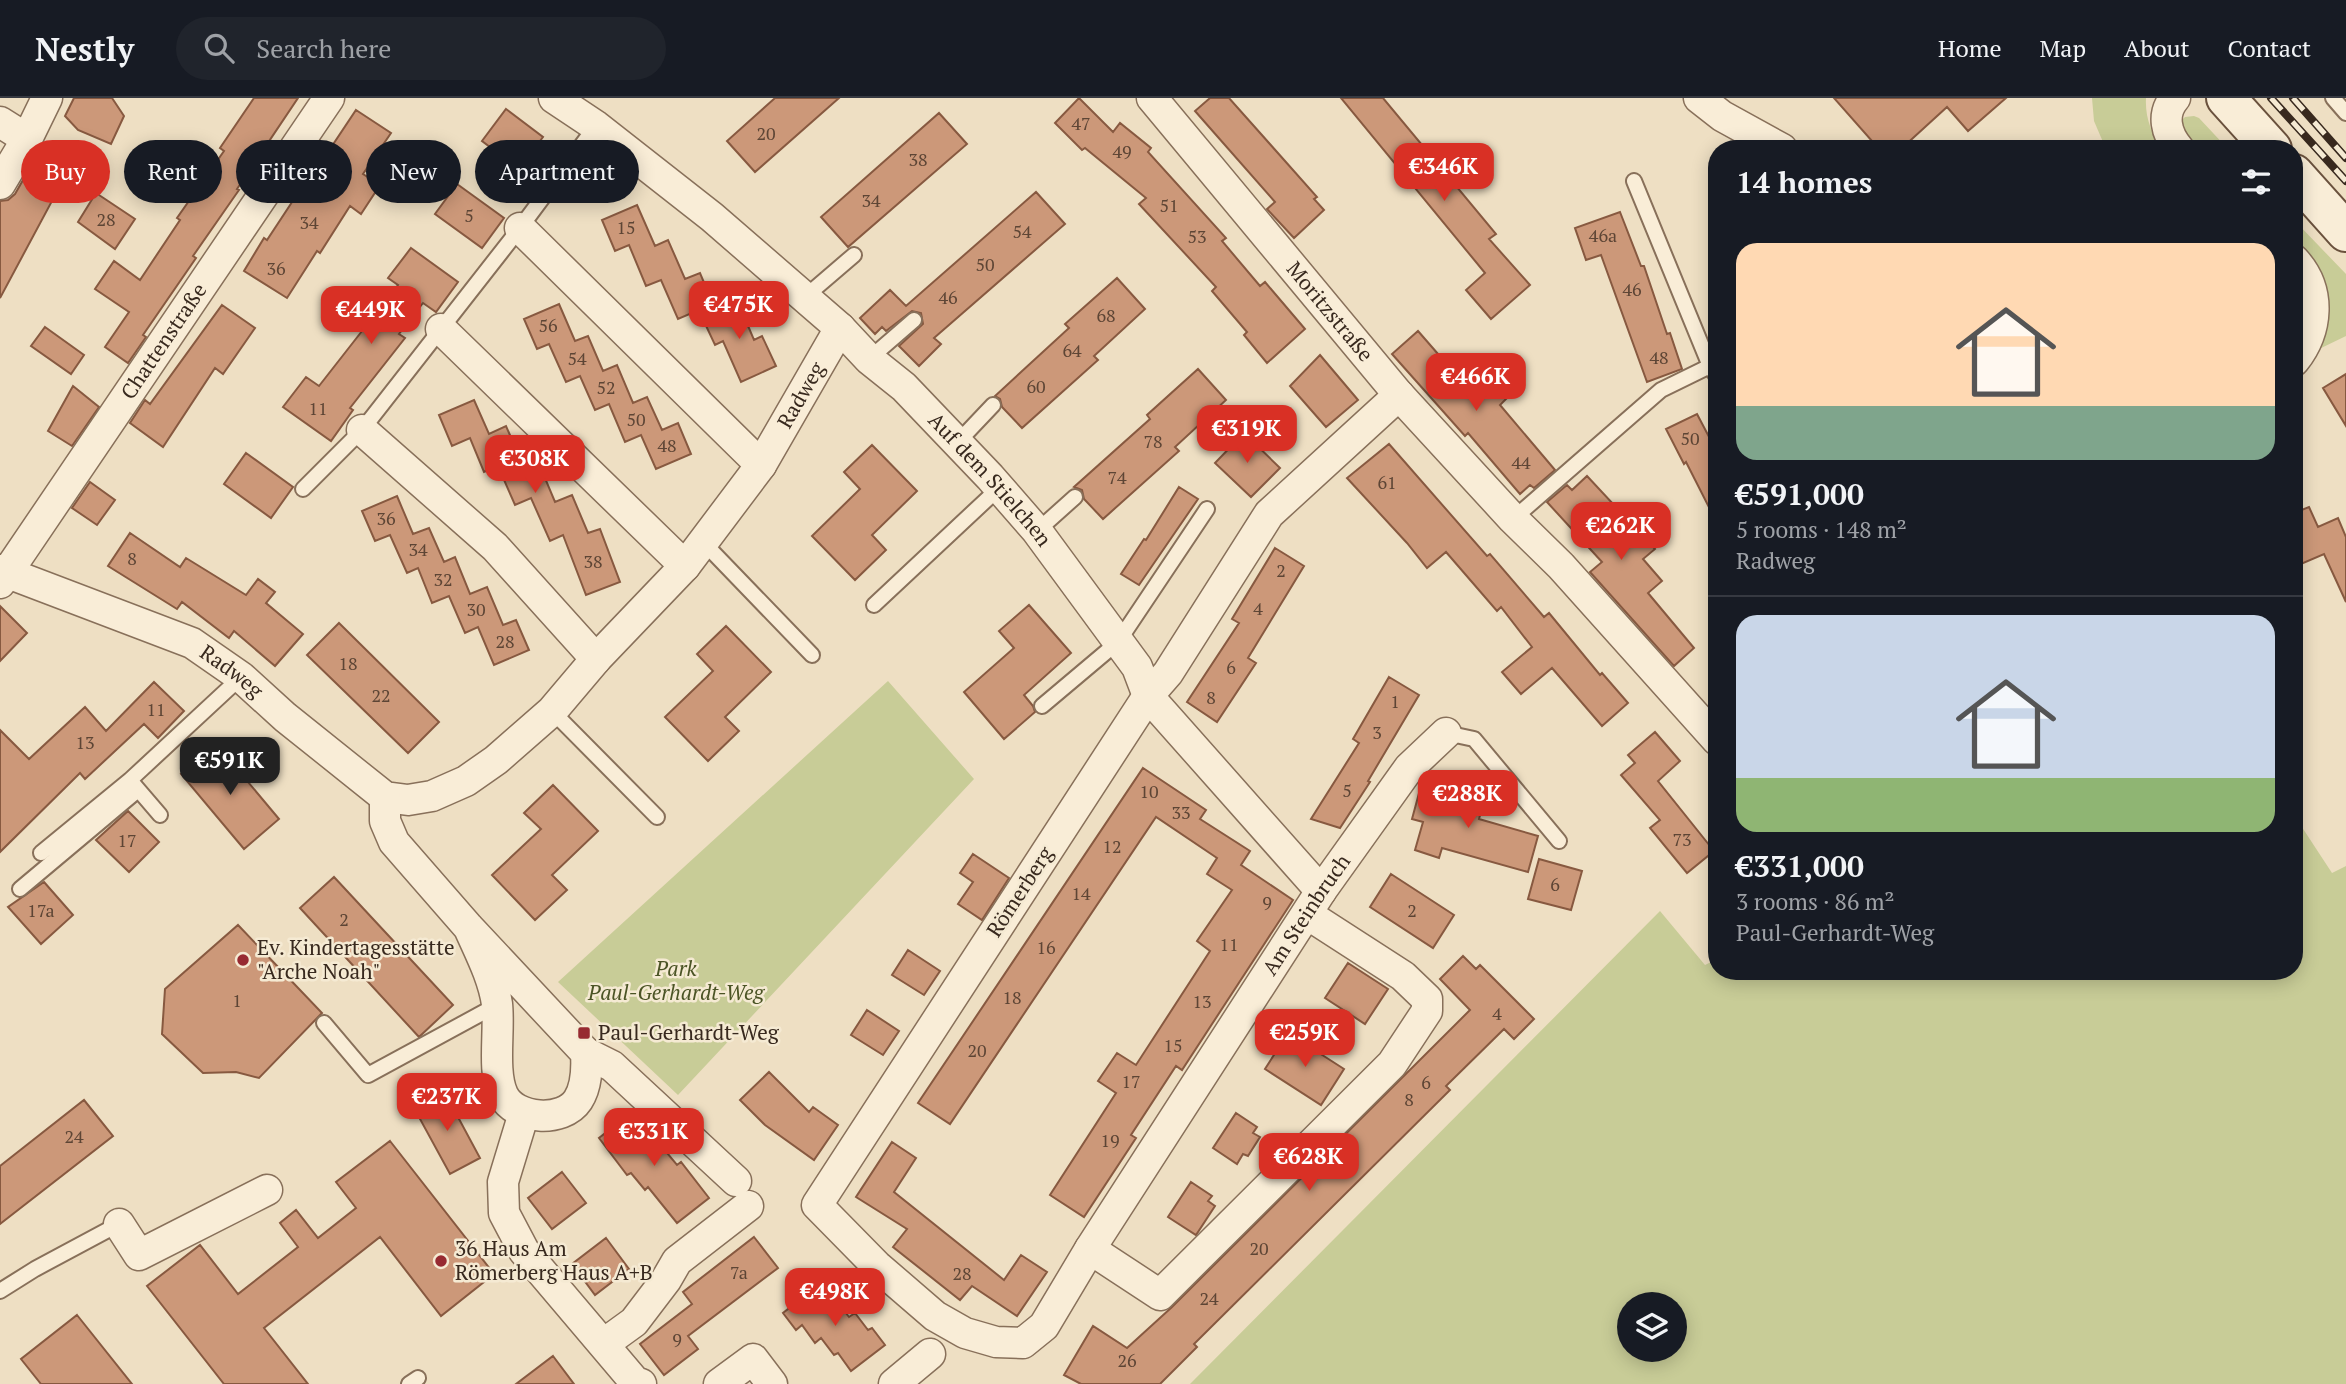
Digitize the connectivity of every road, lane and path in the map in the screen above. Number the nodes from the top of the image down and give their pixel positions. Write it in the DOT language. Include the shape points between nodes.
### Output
graph roads {
  1 [pos="47,98"];
  2 [pos="329,98"];
  3 [pos="554,98"];
  4 [pos="1152,98"];
  5 [pos="1699,98"];
  6 [pos="2175,98"];
  7 [pos="2226,98"];
  8 [pos="2333,98"];
  9 [pos="2346,113"];
  10 [pos="0,122"];
  11 [pos="596,126"];
  12 [pos="27,139"];
  13 [pos="1760,140"];
  14 [pos="2172,140"];
  15 [pos="2264,140"];
  16 [pos="1634,181"];
  17 [pos="0,184"];
  18 [pos="2303,184"];
  19 [pos="520,228"];
  20 [pos="2346,232"];
  21 [pos="854,255"];
  22 [pos="2303,273"];
  23 [pos="805,298"];
  24 [pos="914,320"];
  25 [pos="840,328"];
  26 [pos="441,329"];
  27 [pos="2303,347"];
  28 [pos="869,359"];
  29 [pos="1708,360"];
  30 [pos="1708,374"];
  31 [pos="1399,394"];
  32 [pos="993,405"];
  33 [pos="362,430"];
  34 [pos="957,443"];
  35 [pos="761,465"];
  36 [pos="999,488"];
  37 [pos="303,489"];
  38 [pos="1075,497"];
  39 [pos="1206,509"];
  40 [pos="1513,519"];
  41 [pos="1037,531"];
  42 [pos="704,543"];
  43 [pos="685,566"];
  44 [pos="2,575"];
  45 [pos="874,605"];
  46 [pos="1118,642"];
  47 [pos="811,655"];
  48 [pos="596,659"];
  49 [pos="241,677"];
  50 [pos="1148,696"];
  51 [pos="1042,706"];
  52 [pos="552,711"];
  53 [pos="1708,730"];
  54 [pos="1446,733"];
  55 [pos="134,785"];
  56 [pos="385,797"];
  57 [pos="160,816"];
  58 [pos="657,817"];
  59 [pos="1559,841"];
  60 [pos="41,853"];
  61 [pos="20,889"];
  62 [pos="1314,902"];
  63 [pos="469,928"];
  64 [pos="497,1005"];
  65 [pos="324,1023"];
  66 [pos="591,1056"];
  67 [pos="524,1112"];
  68 [pos="267,1190"];
  69 [pos="119,1224"];
  70 [pos="1090,1249"];
  71 [pos="0,1291"];
  72 [pos="605,1343"];
  73 [pos="1023,1343"];
  74 [pos="930,1354"];
  75 [pos="641,1384"];
  76 [pos="719,1384"];
  77 [pos="772,1384"];
  78 [pos="894,1384"];
  1 -- 12 [label="street"];
  2 -- 44 [label="street, Chattenstraße"];
  3 -- 11 [label="street, Auf dem Stielchen"];
  4 -- 31 [label="street, Moritzstraße"];
  5 -- 13 [label="street"];
  6 -- 14 [label="street" via="2166,120"];
  7 -- 15 [label="main road"];
  8 -- 9 [label="lane"];
  10 -- 12 [label="street"];
  11 -- 19 [label="lane"];
  11 -- 23 [label="street, Auf dem Stielchen"];
  12 -- 17 [label="street"];
  16 -- 29 [label="lane"];
  18 -- 20 [label="main road"];
  19 -- 26 [label="lane"];
  19 -- 35 [label="street"];
  21 -- 23 [label="lane"];
  22 -- 27 [label="street" via="2314,301 2310,336"];
  23 -- 25 [label="street, Auf dem Stielchen"];
  24 -- 28 [label="lane"];
  25 -- 28 [label="street, Auf dem Stielchen"];
  25 -- 35 [label="street, Radweg"];
  26 -- 33 [label="lane"];
  26 -- 43 [label="street"];
  28 -- 34 [label="street, Auf dem Stielchen" via="904,387"];
  30 -- 40 [label="lane" via="1661,390"];
  31 -- 40 [label="street, Moritzstraße"];
  31 -- 50 [label="street, Römerberg" via="1269,514 1168,673"];
  32 -- 34 [label="lane"];
  33 -- 37 [label="lane"];
  33 -- 48 [label="street" via="495,547"];
  34 -- 36 [label="street, Auf dem Stielchen"];
  35 -- 42 [label="street, Radweg"];
  36 -- 41 [label="street, Auf dem Stielchen"];
  36 -- 45 [label="lane"];
  38 -- 41 [label="lane"];
  39 -- 46 [label="lane"];
  40 -- 53 [label="street, Moritzstraße"];
  41 -- 46 [label="street, Auf dem Stielchen"];
  42 -- 43 [label="street, Radweg"];
  42 -- 47 [label="lane"];
  43 -- 48 [label="street, Radweg"];
  44 -- 49 [label="street, Radweg" via="192,643"];
  46 -- 50 [label="street, Auf dem Stielchen" via="1137,667"];
  46 -- 51 [label="lane"];
  48 -- 52 [label="street, Radweg"];
  49 -- 55 [label="lane"];
  49 -- 56 [label="street, Radweg"];
  50 -- 62 [label="street, Auf dem Stielchen"];
  50 -- 73 [label="street, Römerberg" via="817,1205 935,1316 965,1334"];
  52 -- 56 [label="street, Radweg" via="466,781 432,796"];
  52 -- 58 [label="lane"];
  54 -- 59 [label="lane, Am Steinbruch" via="1474,739"];
  54 -- 62 [label="street, Am Steinbruch" via="1409,768"];
  55 -- 57 [label="lane"];
  55 -- 60 [label="lane"];
  55 -- 61 [label="lane"];
  56 -- 63 [label="street" via="385,821 394,842"];
  62 -- 70 [label="street, Am Steinbruch"];
  62 -- 70 [label="street, Auf dem Stielchen" via="1427,999 1427,1011 1392,1064 1160,1295"];
  63 -- 64 [label="street"];
  63 -- 66 [label="street"];
  64 -- 65 [label="lane" via="368,1075"];
  64 -- 67 [label="street" via="503,1094 510,1105"];
  66 -- 67 [label="street" via="585,1085 572,1108 540,1116"];
  66 -- 72 [label="street" via="612,1066 742,1194 677,1261 634,1322"];
  67 -- 72 [label="street" via="503,1182 504,1213 524,1251"];
  68 -- 69 [label="street" via="139,1255"];
  69 -- 71 [label="lane"];
  70 -- 73 [label="street, Am Steinbruch" via="1044,1326"];
  72 -- 75 [label="street"];
  74 -- 78 [label="street"];
  76 -- 77 [label="street" via="753,1359"];
}
